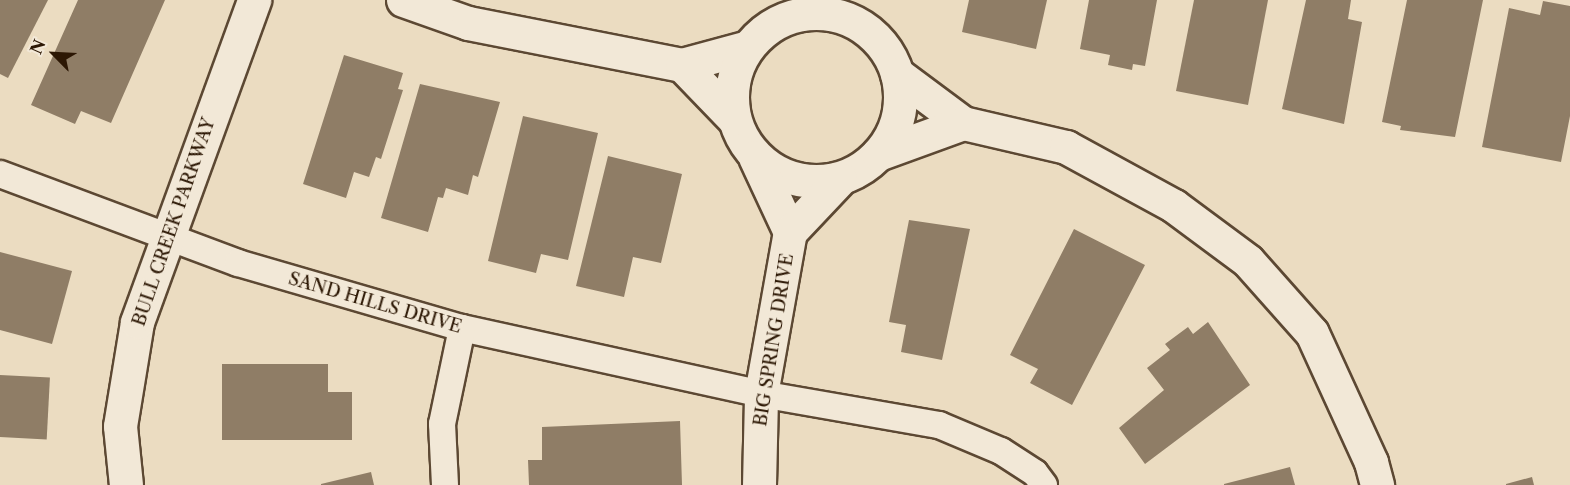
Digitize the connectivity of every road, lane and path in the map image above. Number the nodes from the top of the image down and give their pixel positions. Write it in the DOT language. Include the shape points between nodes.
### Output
graph roads {
  1 [pos="254,0"];
  2 [pos="402,0"];
  3 [pos="799,8"];
  4 [pos="862,14"];
  5 [pos="748,47"];
  6 [pos="682,65"];
  7 [pos="897,74"];
  8 [pos="734,118"];
  9 [pos="963,123"];
  10 [pos="878,154"];
  11 [pos="755,157"];
  12 [pos="0,174"];
  13 [pos="840,179"];
  14 [pos="790,232"];
  15 [pos="167,238"];
  16 [pos="462,328"];
  17 [pos="762,394"];
  18 [pos="126,485"];
  19 [pos="445,485"];
  20 [pos="759,485"];
  21 [pos="1044,485"];
  22 [pos="1377,485"];
  1 -- 15 [label="street, BULL CREEK PARKWAY"];
  2 -- 6 [label="street" via="468,23"];
  3 -- 4 [label="street"];
  3 -- 5 [label="street" via="767,27"];
  4 -- 7 [label="street" via="886,49"];
  5 -- 6 [label="street"];
  5 -- 8 [label="street" via="735,69 731,93"];
  6 -- 8 [label="street"];
  7 -- 9 [label="street"];
  7 -- 10 [label="street" via="900,102 893,130"];
  8 -- 11 [label="street"];
  9 -- 10 [label="street"];
  9 -- 22 [label="street" via="1066,147 1173,206 1248,261 1312,333 1371,462"];
  10 -- 13 [label="street"];
  11 -- 13 [label="street" via="795,179"];
  11 -- 14 [label="street, BIG SPRING DRIVE"];
  12 -- 15 [label="lane, SAND HILLS DRIVE"];
  13 -- 14 [label="street, BIG SPRING DRIVE"];
  14 -- 17 [label="street, BIG SPRING DRIVE"];
  15 -- 16 [label="lane, SAND HILLS DRIVE" via="238,263"];
  15 -- 18 [label="street, BULL CREEK PARKWAY" via="137,322 120,426"];
  16 -- 17 [label="lane, SAND HILLS DRIVE"];
  16 -- 19 [label="lane" via="441,424"];
  17 -- 20 [label="street, BIG SPRING DRIVE"];
  17 -- 21 [label="lane, SAND HILLS DRIVE" via="939,425 1001,451 1035,472"];
}
